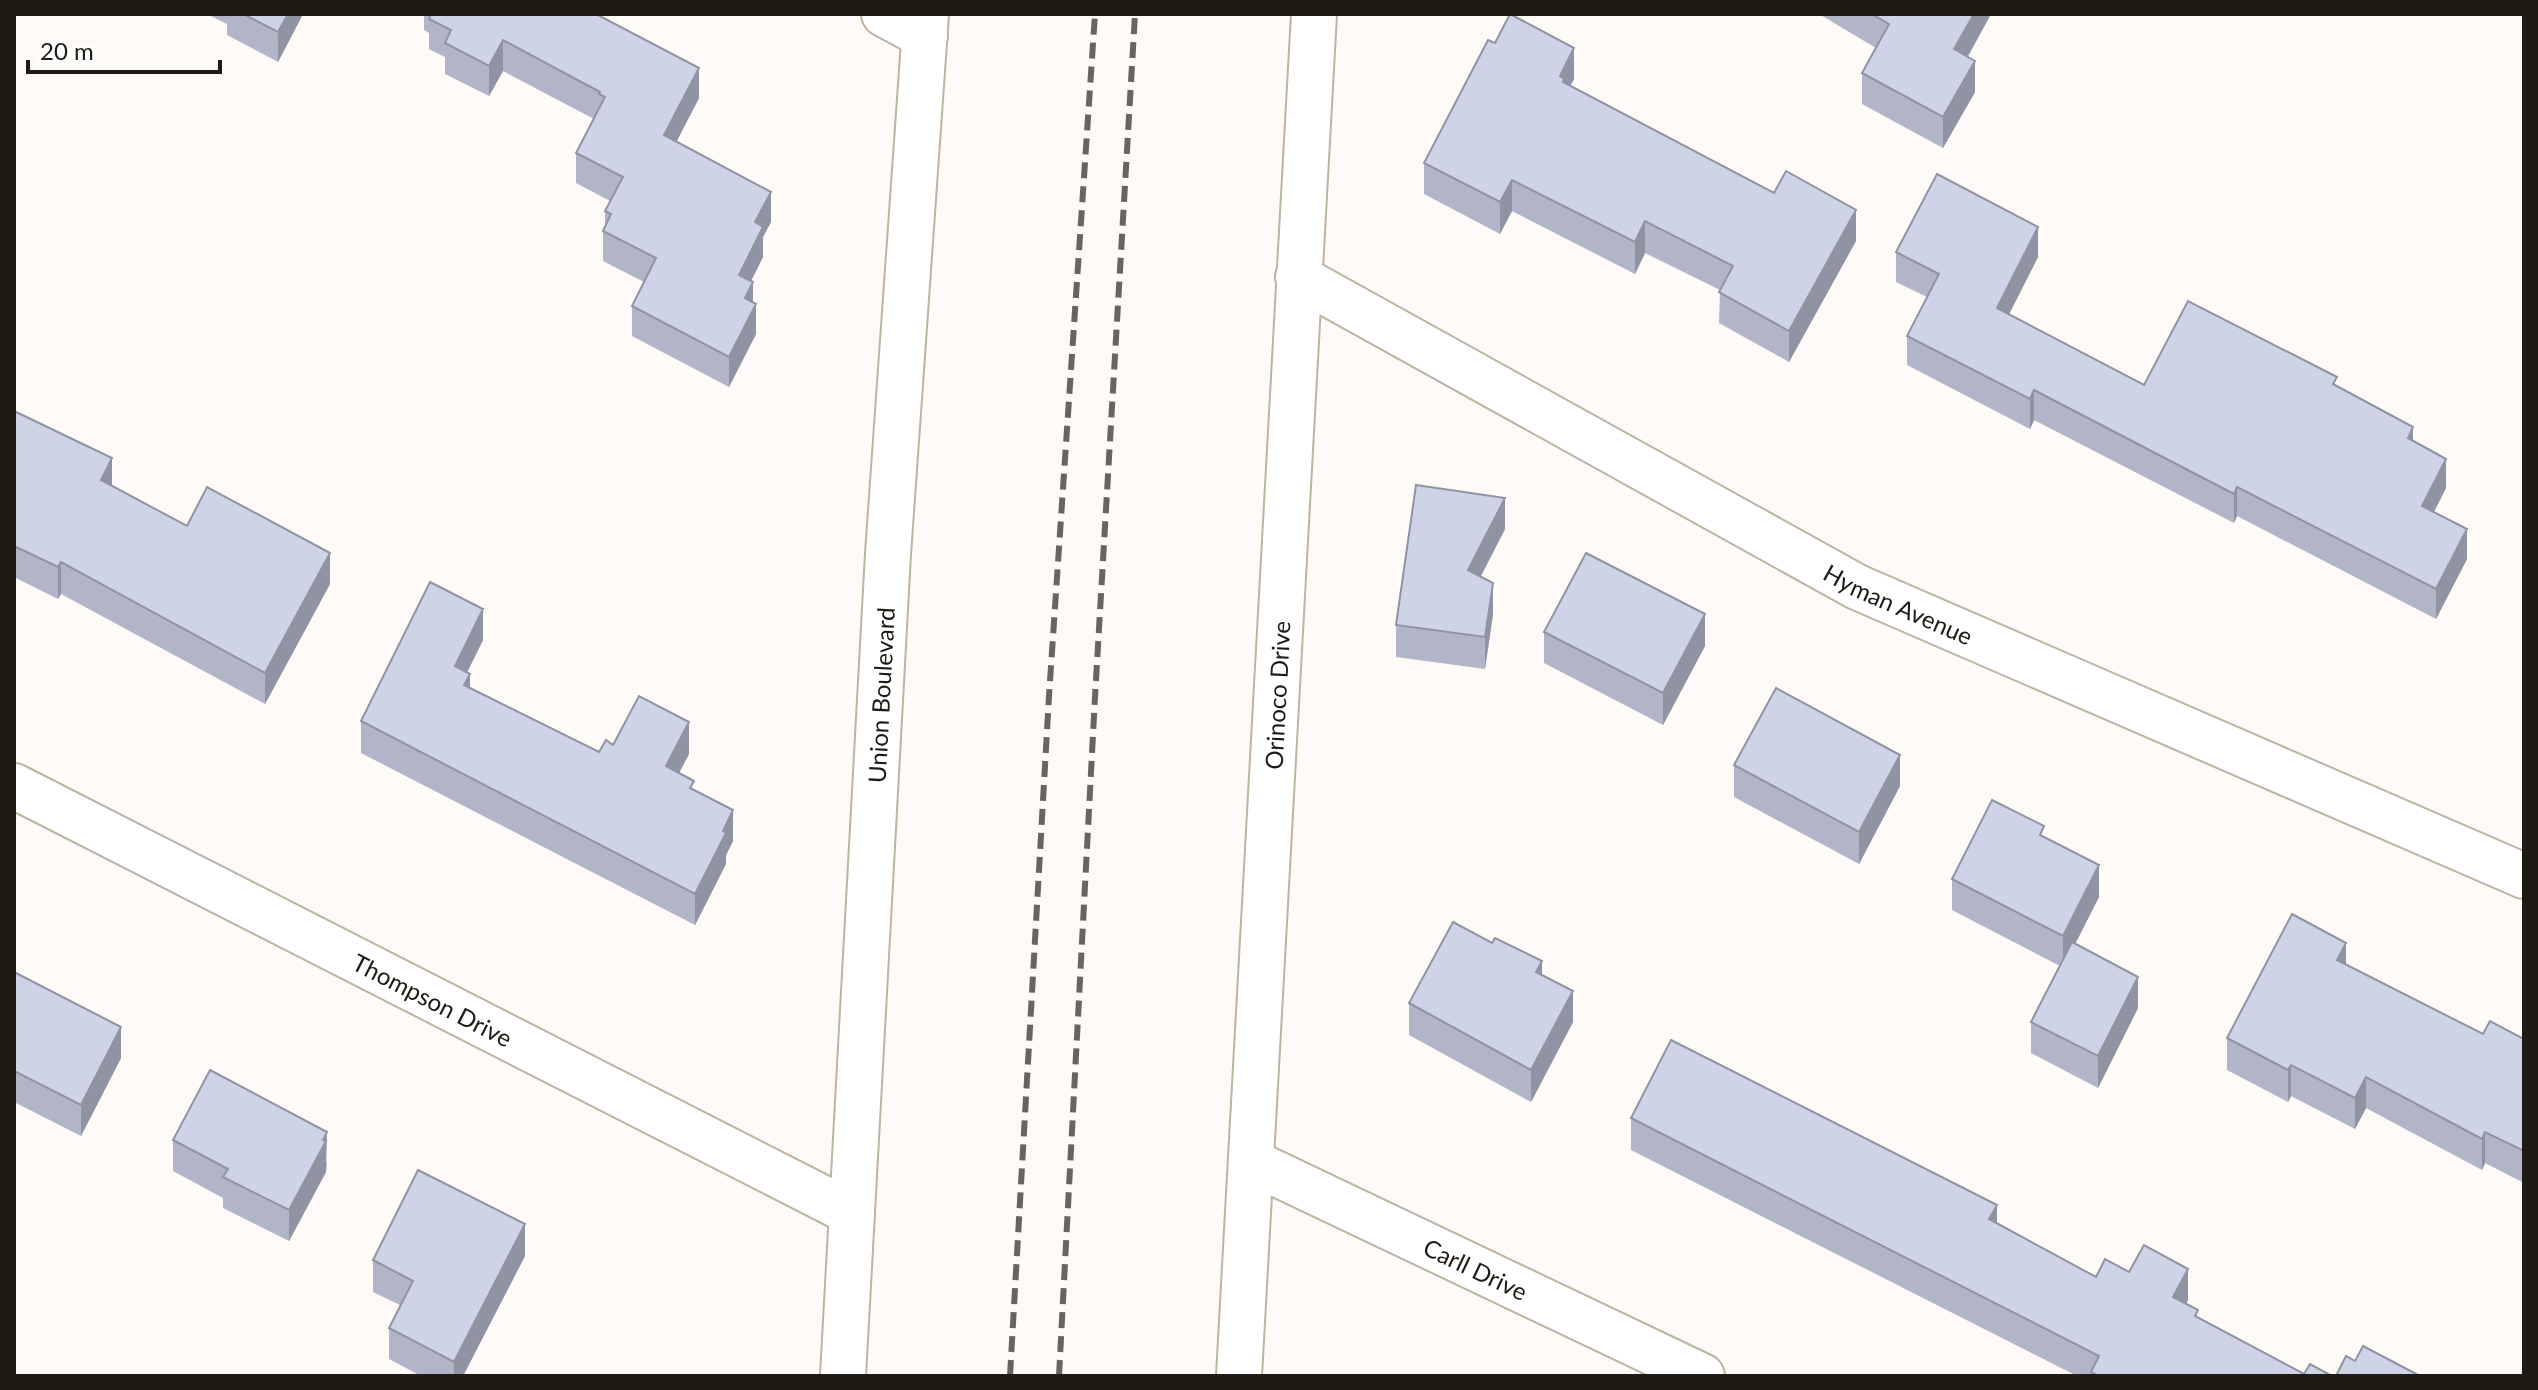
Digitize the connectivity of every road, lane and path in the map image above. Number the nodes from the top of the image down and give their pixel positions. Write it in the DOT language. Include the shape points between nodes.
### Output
graph roads {
  1 [pos="884,14"];
  2 [pos="1314,14"];
  3 [pos="926,25"];
  4 [pos="1298,277"];
  5 [pos="14,786"];
  6 [pos="2524,876"];
  7 [pos="1252,1162"];
  8 [pos="852,1213"];
  9 [pos="843,1376"];
  10 [pos="1239,1376"];
  11 [pos="1702,1376"];
  1 -- 3 [label="street"];
  2 -- 4 [label="street, Orinoco Drive"];
  3 -- 8 [label="street, Union Boulevard" via="888,554"];
  4 -- 6 [label="street, Hyman Avenue" via="1857,587"];
  4 -- 7 [label="street, Orinoco Drive"];
  5 -- 8 [label="street, Thompson Drive"];
  7 -- 10 [label="street, Orinoco Drive"];
  7 -- 11 [label="street, Carll Drive"];
  8 -- 9 [label="street, Union Boulevard"];
}
